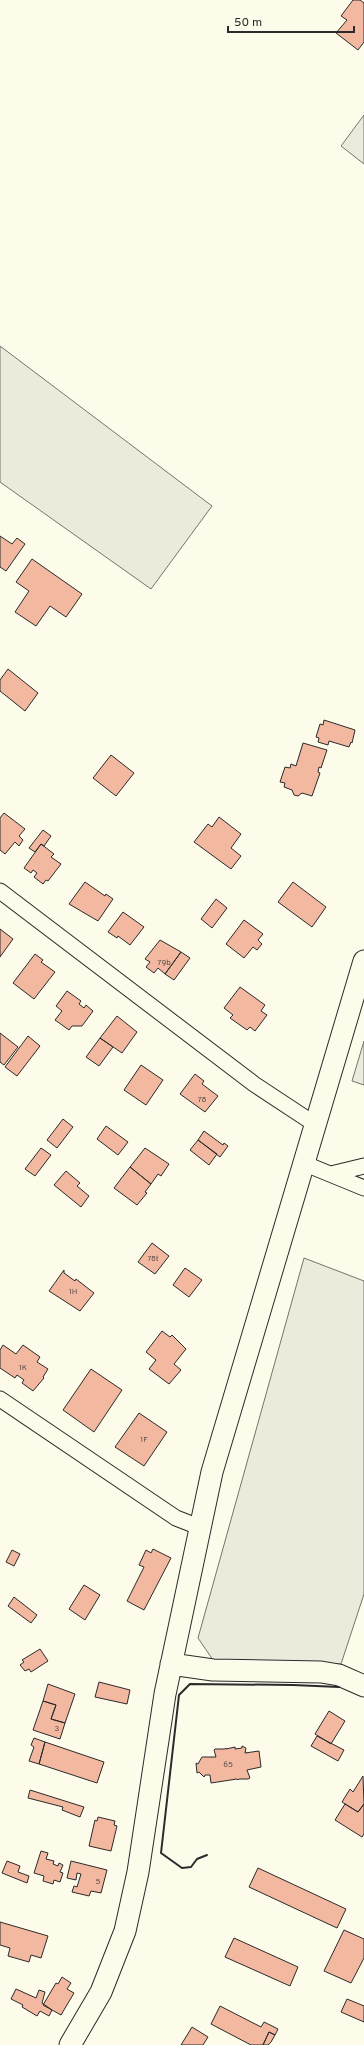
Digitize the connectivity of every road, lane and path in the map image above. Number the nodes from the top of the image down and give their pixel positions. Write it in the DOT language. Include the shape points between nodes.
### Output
graph roads {
  1 [pos="0,891"];
  2 [pos="364,961"];
  3 [pos="316,1122"];
  4 [pos="303,1163"];
  5 [pos="364,1166"];
  6 [pos="332,1174"];
  7 [pos="364,1188"];
  8 [pos="0,1400"];
  9 [pos="199,1527"];
  10 [pos="171,1664"];
  11 [pos="364,1686"];
  12 [pos="70,2045"];
  1 -- 3 [label="street" via="254,1084 307,1119"];
  2 -- 3 [label="main road"];
  3 -- 4 [label="main road"];
  4 -- 6 [label="street"];
  4 -- 9 [label="main road" via="226,1423"];
  5 -- 6 [label="street"];
  6 -- 7 [label="street"];
  8 -- 9 [label="street" via="176,1518"];
  9 -- 10 [label="main road"];
  10 -- 11 [label="main road" via="213,1670 321,1672 339,1675"];
  10 -- 12 [label="main road" via="138,1872 125,1931 101,1992"];
}
